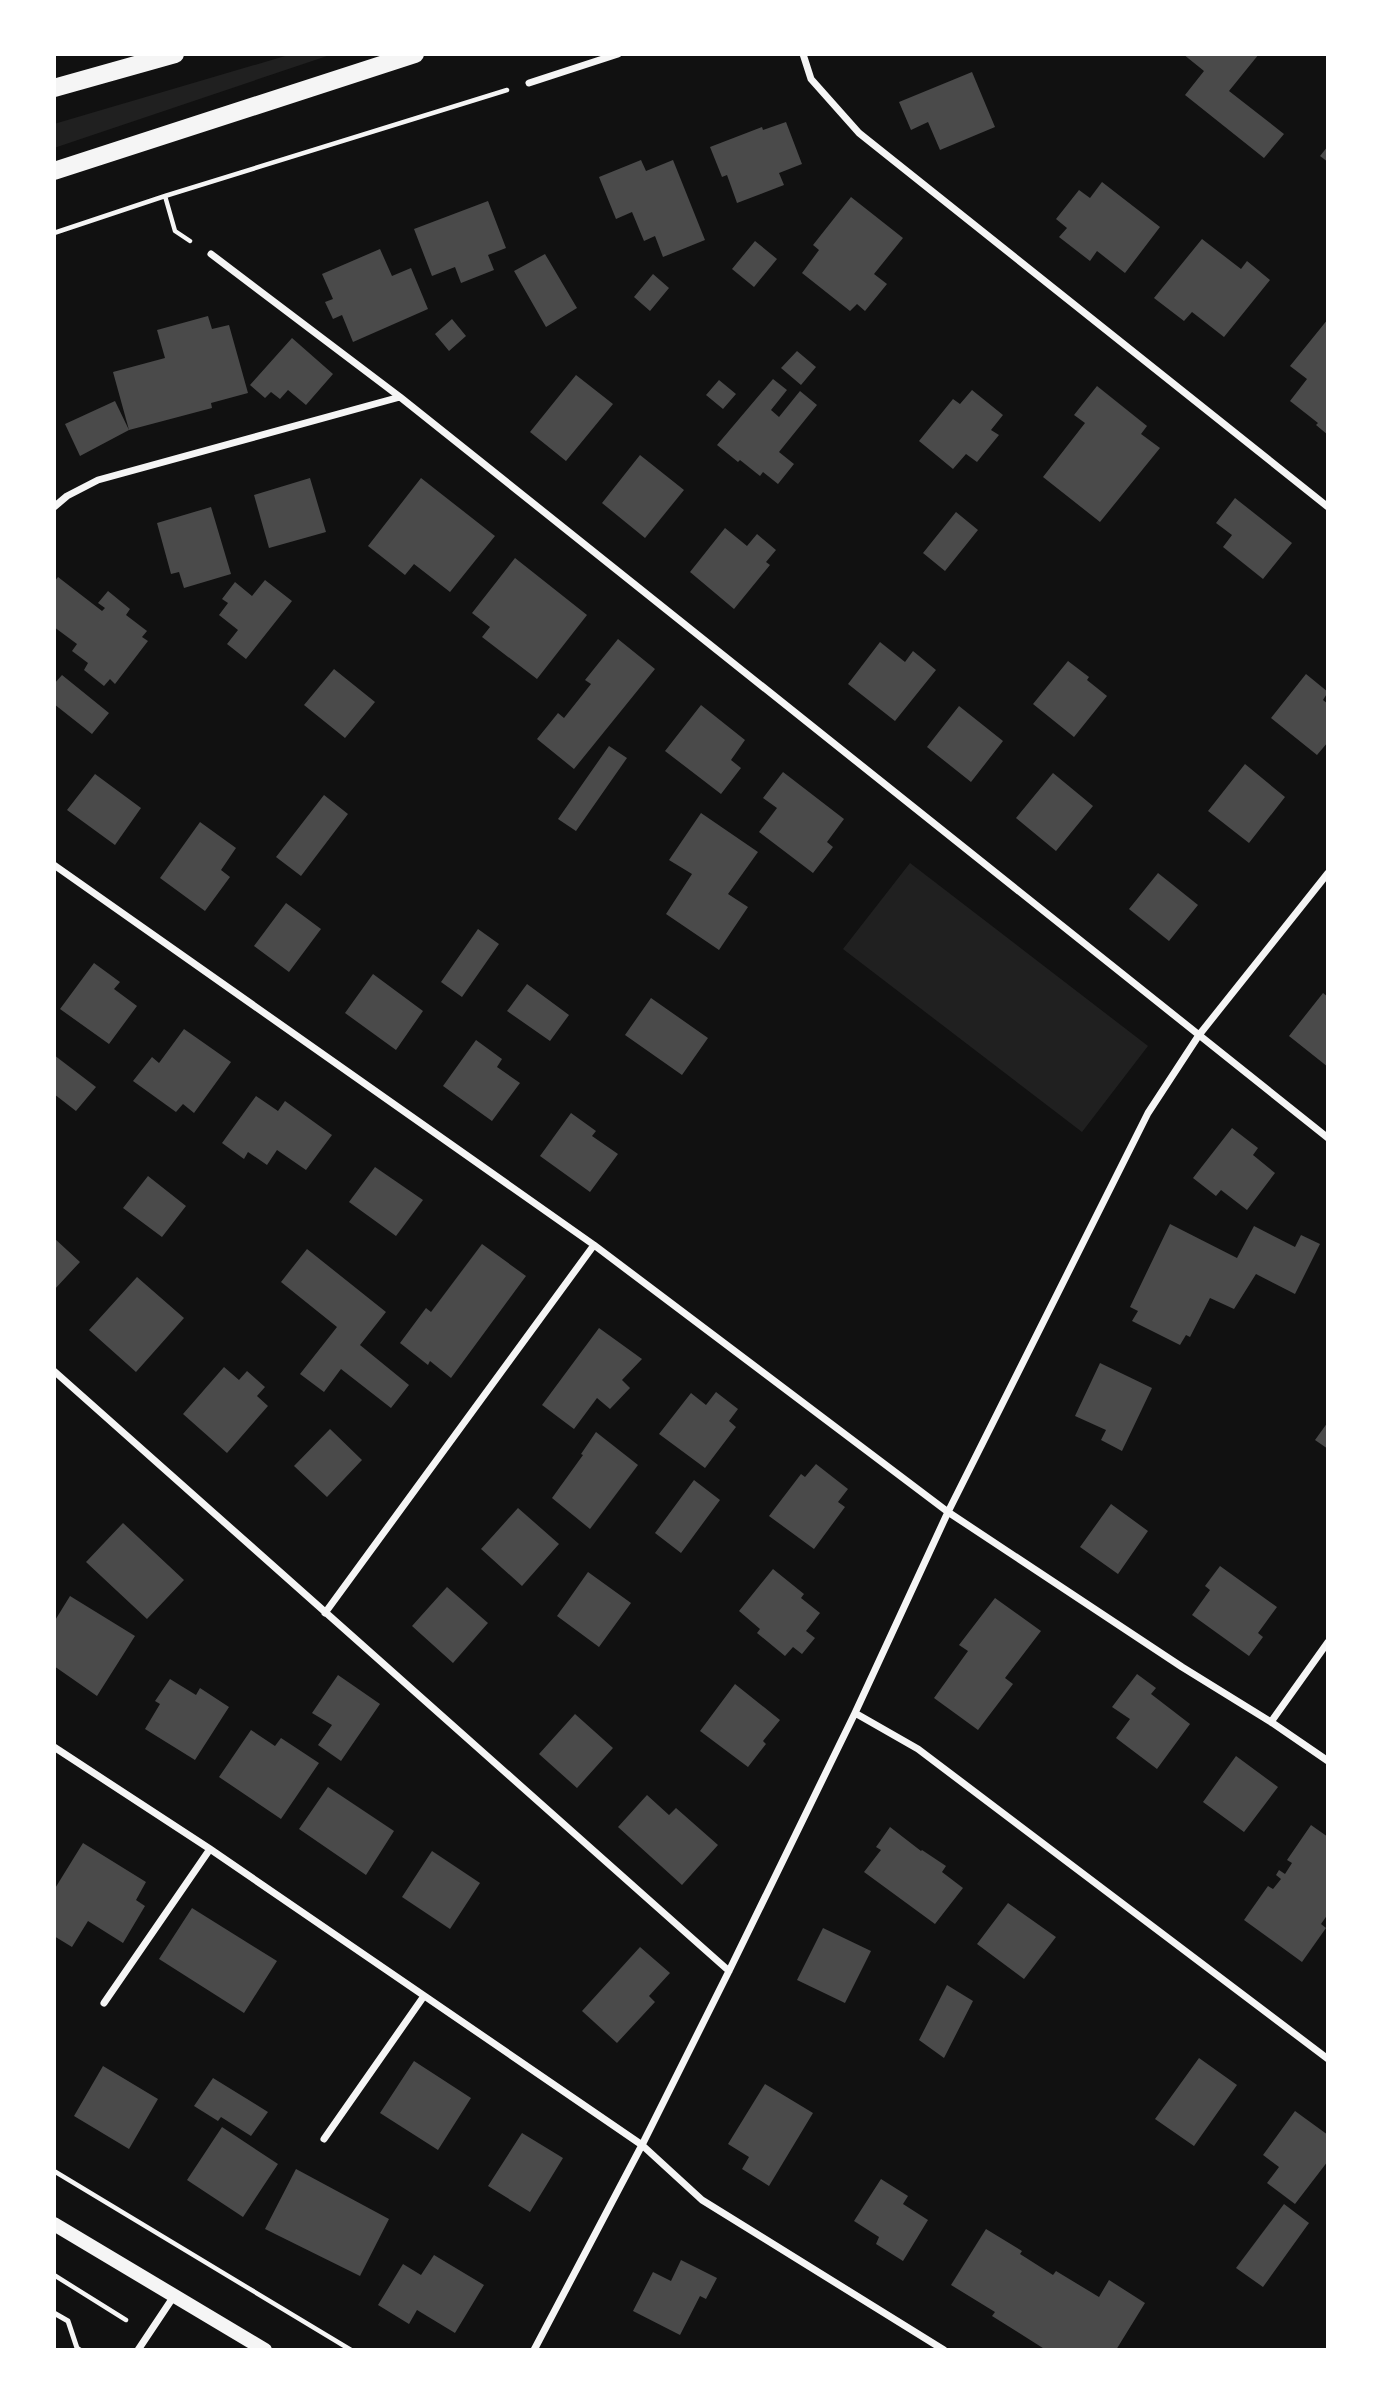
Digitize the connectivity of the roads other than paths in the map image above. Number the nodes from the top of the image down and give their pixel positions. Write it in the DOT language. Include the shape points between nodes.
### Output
graph roads {
  1 [pos="175,54"];
  2 [pos="415,54"];
  3 [pos="618,54"];
  4 [pos="803,54"];
  5 [pos="528,83"];
  6 [pos="54,88"];
  7 [pos="54,171"];
  8 [pos="211,254"];
  9 [pos="400,397"];
  10 [pos="54,507"];
  11 [pos="1328,507"];
  12 [pos="54,865"];
  13 [pos="1328,873"];
  14 [pos="1199,1035"];
  15 [pos="1328,1138"];
  16 [pos="594,1245"];
  17 [pos="54,1371"];
  18 [pos="948,1512"];
  19 [pos="325,1613"];
  20 [pos="1328,1642"];
  21 [pos="855,1713"];
  22 [pos="1270,1721"];
  23 [pos="54,1746"];
  24 [pos="1328,1761"];
  25 [pos="210,1849"];
  26 [pos="729,1971"];
  27 [pos="424,1996"];
  28 [pos="104,2003"];
  29 [pos="1328,2059"];
  30 [pos="324,2139"];
  31 [pos="642,2145"];
  32 [pos="54,2224"];
  33 [pos="174,2295"];
  34 [pos="54,2313"];
  35 [pos="80,2350"];
  36 [pos="138,2350"];
  37 [pos="265,2350"];
  38 [pos="534,2350"];
  39 [pos="944,2350"];
  1 -- 6 [label="main road"];
  2 -- 7 [label="main road"];
  3 -- 5 [label="street"];
  4 -- 11 [label="street" via="811,79 859,133"];
  8 -- 9 [label="street"];
  9 -- 10 [label="street" via="98,480"];
  9 -- 14 [label="street"];
  12 -- 16 [label="street"];
  13 -- 14 [label="street"];
  14 -- 15 [label="street"];
  14 -- 18 [label="street" via="1148,1113"];
  16 -- 18 [label="street"];
  16 -- 19 [label="street"];
  17 -- 19 [label="street"];
  18 -- 21 [label="street"];
  18 -- 22 [label="street"];
  19 -- 26 [label="street"];
  20 -- 22 [label="street"];
  21 -- 26 [label="street"];
  21 -- 29 [label="street" via="918,1749"];
  22 -- 24 [label="street"];
  23 -- 25 [label="street"];
  25 -- 27 [label="street"];
  25 -- 28 [label="street"];
  26 -- 31 [label="street"];
  27 -- 30 [label="street"];
  27 -- 31 [label="street"];
  31 -- 38 [label="street"];
  31 -- 39 [label="street" via="702,2200"];
  32 -- 33 [label="main road"];
  33 -- 36 [label="street"];
  33 -- 37 [label="main road"];
  34 -- 35 [label="lane" via="68,2321"];
}
